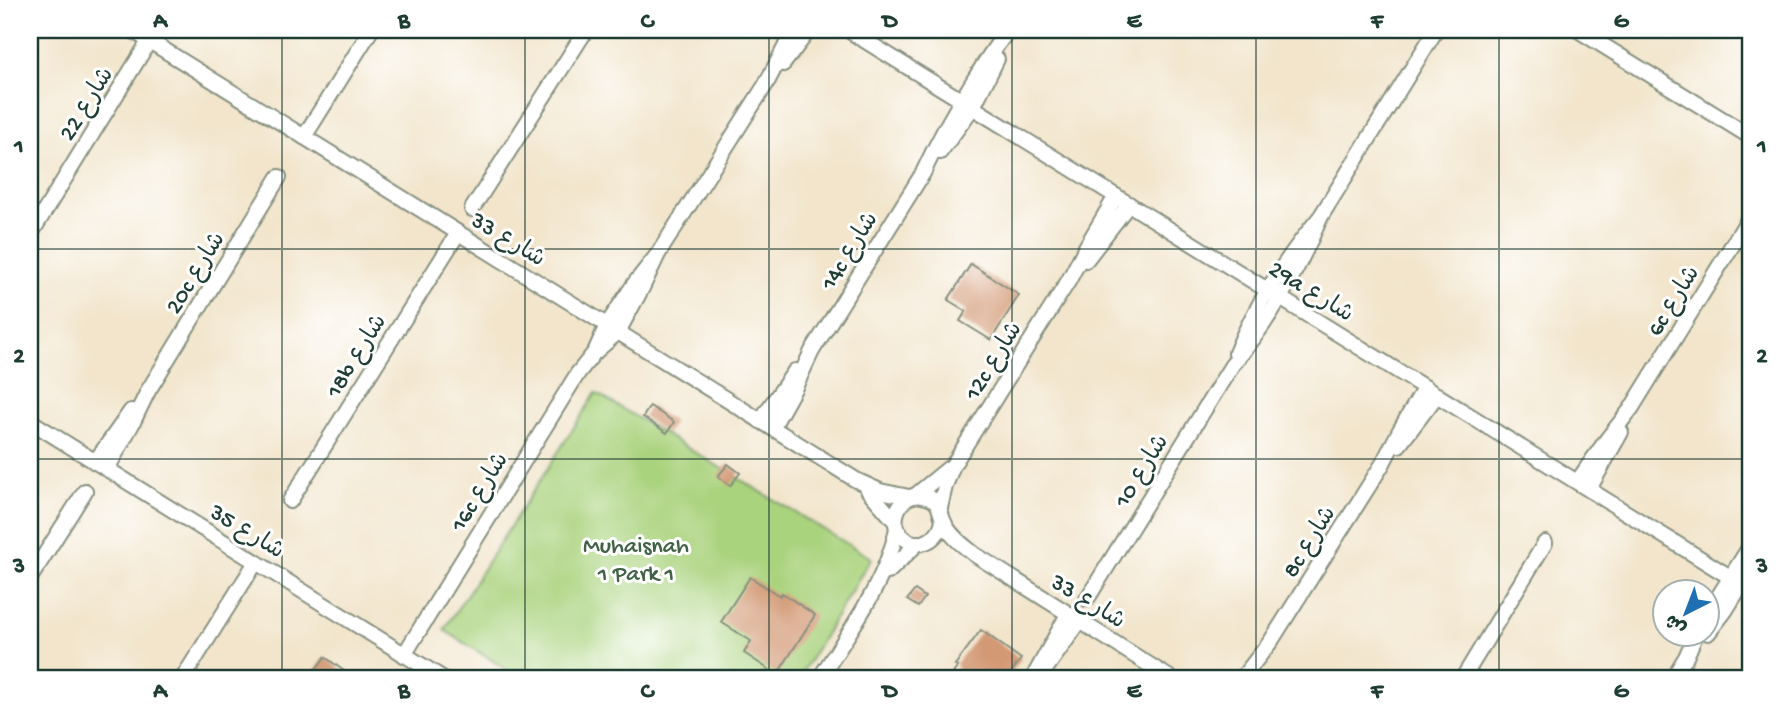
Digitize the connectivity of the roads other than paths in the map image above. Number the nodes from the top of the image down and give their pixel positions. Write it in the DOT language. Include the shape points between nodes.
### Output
graph roads {
  1 [pos="132,30"];
  2 [pos="371,30"];
  3 [pos="586,30"];
  4 [pos="794,30"];
  5 [pos="809,30"];
  6 [pos="848,30"];
  7 [pos="1010,30"];
  8 [pos="1436,30"];
  9 [pos="1578,30"];
  10 [pos="153,35"];
  11 [pos="766,84"];
  12 [pos="967,103"];
  13 [pos="304,137"];
  14 [pos="1751,137"];
  15 [pos="279,177"];
  16 [pos="1122,200"];
  17 [pos="472,209"];
  18 [pos="1751,215"];
  19 [pos="458,233"];
  20 [pos="30,235"];
  21 [pos="1275,294"];
  22 [pos="612,328"];
  23 [pos="1431,391"];
  24 [pos="30,421"];
  25 [pos="766,424"];
  26 [pos="953,465"];
  27 [pos="101,466"];
  28 [pos="862,484"];
  29 [pos="1583,485"];
  30 [pos="85,491"];
  31 [pos="913,496"];
  32 [pos="290,501"];
  33 [pos="942,515"];
  34 [pos="896,525"];
  35 [pos="924,542"];
  36 [pos="1545,543"];
  37 [pos="1751,545"];
  38 [pos="983,560"];
  39 [pos="256,562"];
  40 [pos="1751,569"];
  41 [pos="30,578"];
  42 [pos="880,581"];
  43 [pos="1741,584"];
  44 [pos="1087,599"];
  45 [pos="1722,600"];
  46 [pos="1722,612"];
  47 [pos="1074,618"];
  48 [pos="1271,641"];
  49 [pos="1690,648"];
  50 [pos="1694,648"];
  51 [pos="404,655"];
  52 [pos="1686,657"];
  53 [pos="183,678"];
  54 [pos="442,678"];
  55 [pos="820,678"];
  56 [pos="1032,678"];
  57 [pos="1040,678"];
  58 [pos="1170,678"];
  59 [pos="1242,678"];
  60 [pos="1254,678"];
  61 [pos="1463,678"];
  62 [pos="1674,678"];
  1 -- 10 [label="street, شارع 33"];
  2 -- 13 [label="street"];
  3 -- 17 [label="street"];
  4 -- 11 [label="street, 16c شارع"];
  5 -- 11 [label="street, 16c شارع"];
  6 -- 12 [label="street, 29a شارع"];
  7 -- 12 [label="street, 14c شارع"];
  8 -- 21 [label="street, شارع 10" via="1321,216 1301,261"];
  9 -- 14 [label="street"];
  10 -- 13 [label="street, شارع 33"];
  10 -- 20 [label="street, شارع 22"];
  11 -- 22 [label="street, 16c شارع" via="658,254 642,288"];
  12 -- 16 [label="street, 29a شارع"];
  12 -- 25 [label="street, 14c شارع" via="796,384"];
  13 -- 19 [label="street, شارع 33"];
  15 -- 27 [label="street, 20c شارع" via="148,391 125,419"];
  16 -- 21 [label="street, 29a شارع"];
  16 -- 26 [label="street, 12c شارع" via="1093,252 1069,280"];
  18 -- 29 [label="street, 6c شارع" via="1631,409 1616,443"];
  19 -- 22 [label="street, شارع 33"];
  19 -- 32 [label="street, 18b شارع"];
  21 -- 23 [label="street, 29a شارع"];
  21 -- 44 [label="street, شارع 10" via="1251,342 1232,365"];
  22 -- 25 [label="street, شارع 33"];
  22 -- 51 [label="street, 16c شارع" via="578,373"];
  23 -- 29 [label="street, 29a شارع"];
  23 -- 48 [label="street, 8c شارع"];
  24 -- 27 [label="street, شارع 35"];
  25 -- 28 [label="street, شارع 33"];
  26 -- 31 [label="street, 12c شارع"];
  26 -- 33 [label="street, 12c شارع"];
  27 -- 39 [label="street, شارع 35"];
  28 -- 31 [label="street, شارع 33"];
  28 -- 34 [label="street, شارع 33"];
  29 -- 43 [label="street, 29a شارع"];
  30 -- 41 [label="street"];
  31 -- 33 [label="street" via="930,498"];
  31 -- 34 [label="street" via="898,507"];
  33 -- 35 [label="street" via="937,536"];
  33 -- 38 [label="street, شارع 33" via="957,539"];
  34 -- 35 [label="street" via="909,541"];
  34 -- 42 [label="street"];
  35 -- 38 [label="street, شارع 33"];
  35 -- 42 [label="street"];
  36 -- 61 [label="street"];
  37 -- 43 [label="street"];
  38 -- 47 [label="street, شارع 33"];
  39 -- 51 [label="street, شارع 35"];
  39 -- 53 [label="street"];
  40 -- 43 [label="street"];
  42 -- 55 [label="street"];
  43 -- 45 [label="street"];
  43 -- 46 [label="street"];
  47 -- 56 [label="street"];
  47 -- 57 [label="street"];
  47 -- 58 [label="street, شارع 33"];
  48 -- 59 [label="street, 8c شارع"];
  48 -- 60 [label="street, 8c شارع"];
  49 -- 52 [label="street"];
  50 -- 52 [label="street"];
  51 -- 54 [label="street, شارع 35"];
  52 -- 62 [label="street"];
}
